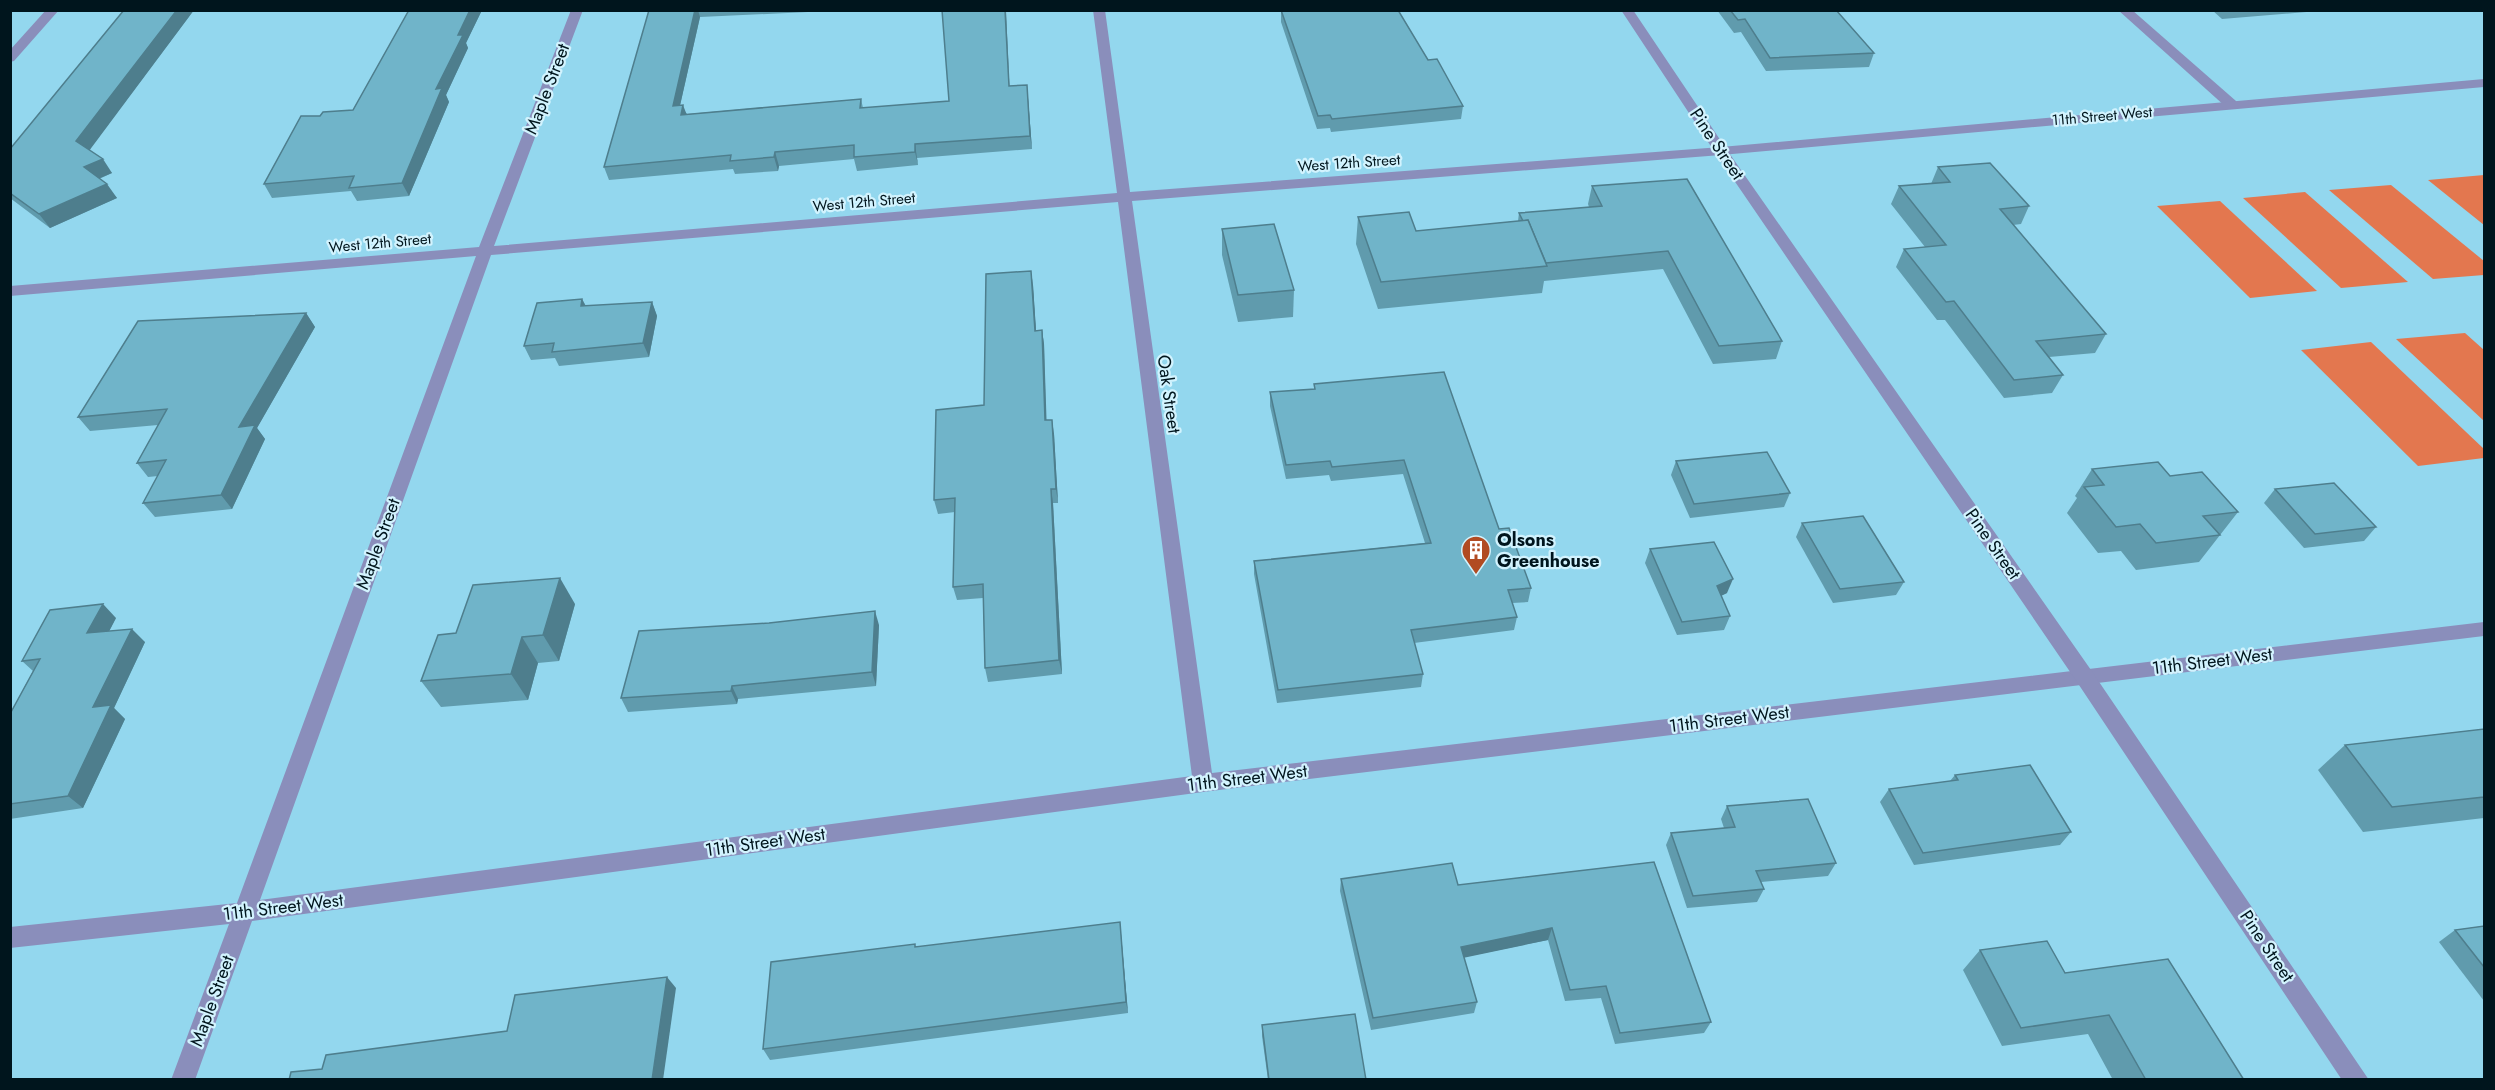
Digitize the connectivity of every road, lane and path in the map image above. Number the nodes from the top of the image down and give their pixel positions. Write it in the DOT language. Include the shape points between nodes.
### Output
graph roads {
  1 [pos="53,10"];
  2 [pos="577,10"];
  3 [pos="1099,10"];
  4 [pos="1627,10"];
  5 [pos="2124,10"];
  6 [pos="10,58"];
  7 [pos="2484,83"];
  8 [pos="2231,104"];
  9 [pos="1721,151"];
  10 [pos="1123,197"];
  11 [pos="485,251"];
  12 [pos="10,291"];
  13 [pos="2484,629"];
  14 [pos="2084,675"];
  15 [pos="1203,783"];
  16 [pos="245,912"];
  17 [pos="10,938"];
  18 [pos="183,1080"];
  19 [pos="2357,1080"];
  1 -- 6 [label="street"];
  2 -- 11 [label="street, Maple Street"];
  3 -- 10 [label="street, Oak Street"];
  4 -- 9 [label="street, Pine Street"];
  5 -- 8 [label="street"];
  7 -- 8 [label="street, 11th Street West"];
  8 -- 9 [label="street, 11th Street West"];
  9 -- 10 [label="street, West 12th Street"];
  9 -- 14 [label="street, Pine Street"];
  10 -- 11 [label="street, West 12th Street"];
  10 -- 15 [label="street, Oak Street"];
  11 -- 12 [label="street, West 12th Street"];
  11 -- 16 [label="street, Maple Street"];
  13 -- 14 [label="street, 11th Street West"];
  14 -- 15 [label="street, 11th Street West"];
  14 -- 19 [label="street, Pine Street"];
  15 -- 16 [label="street, 11th Street West"];
  16 -- 17 [label="street, 11th Street West"];
  16 -- 18 [label="street, Maple Street"];
}
